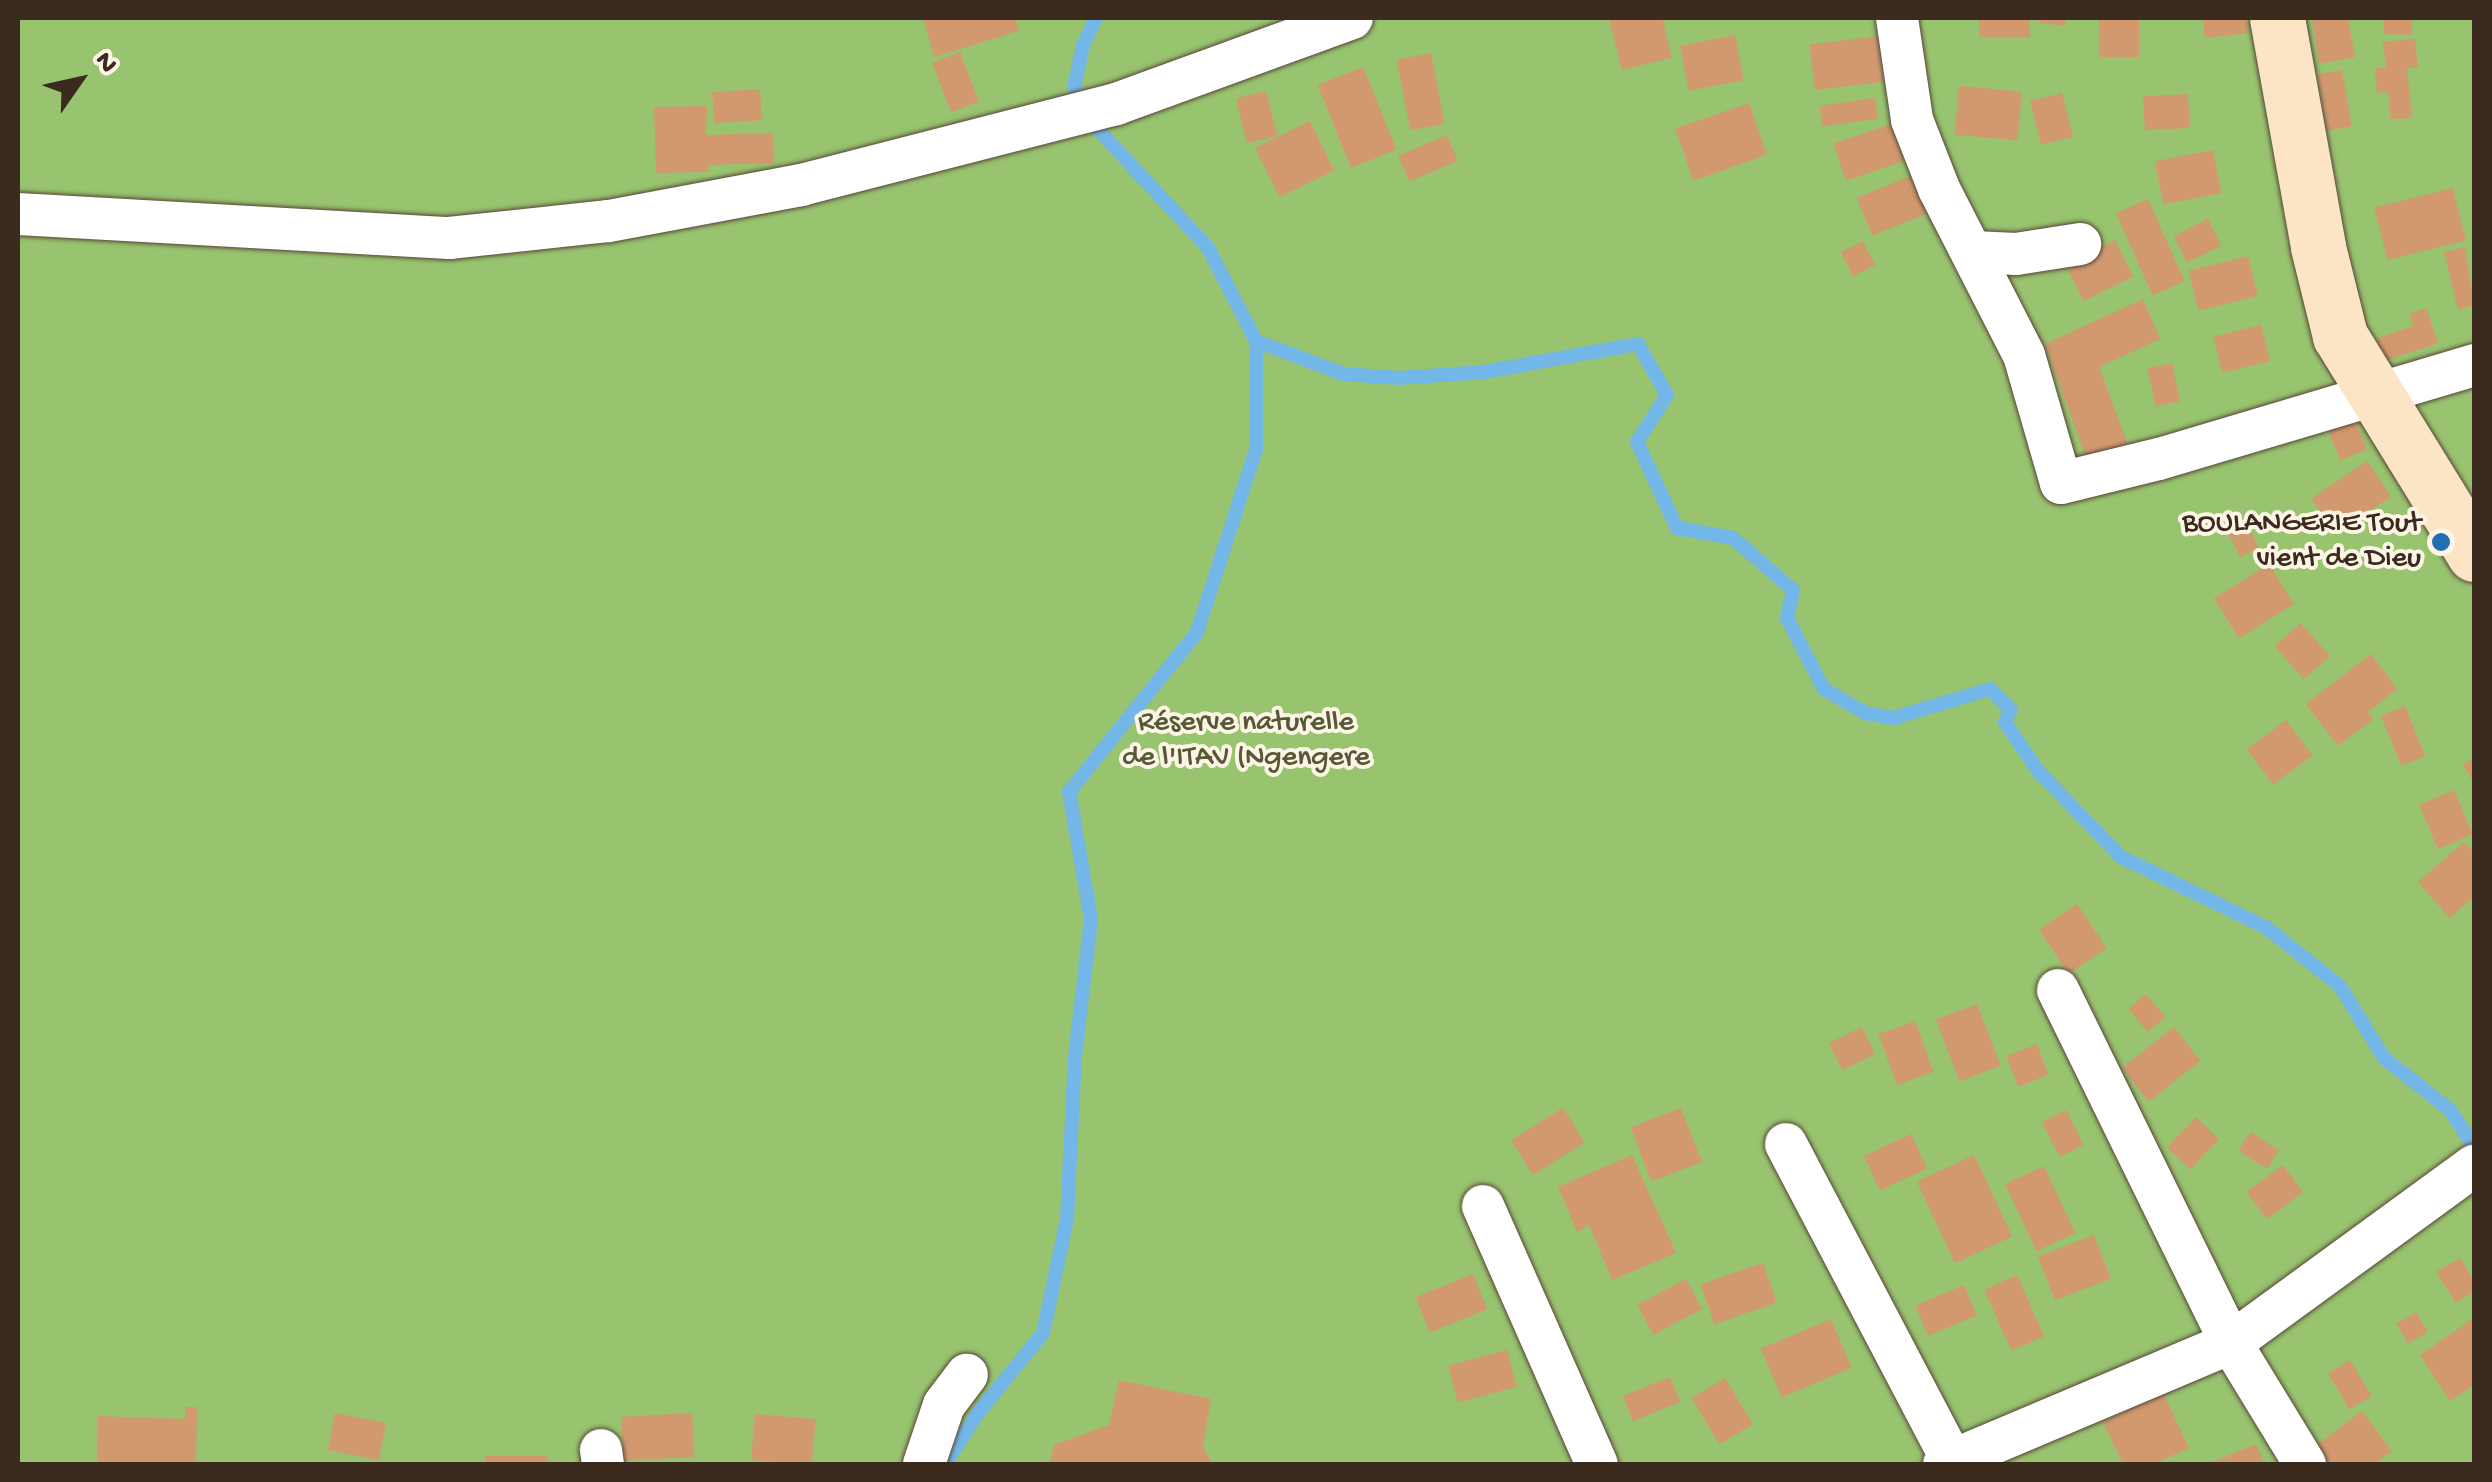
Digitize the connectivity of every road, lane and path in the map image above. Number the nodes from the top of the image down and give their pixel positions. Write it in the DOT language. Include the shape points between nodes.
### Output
graph roads {
  1 [pos="1352,18"];
  2 [pos="1897,18"];
  3 [pos="2278,18"];
  4 [pos="18,214"];
  5 [pos="2080,244"];
  6 [pos="1973,252"];
  7 [pos="2474,365"];
  8 [pos="2375,391"];
  9 [pos="2474,554"];
  10 [pos="2058,990"];
  11 [pos="1786,1144"];
  12 [pos="2467,1171"];
  13 [pos="1483,1206"];
  14 [pos="2232,1343"];
  15 [pos="967,1375"];
  16 [pos="924,1464"];
  17 [pos="1597,1464"];
  18 [pos="1950,1464"];
  19 [pos="2306,1464"];
  1 -- 4 [label="street" via="1116,104 800,185 610,221 449,238"];
  2 -- 6 [label="street" via="1912,120"];
  3 -- 8 [label="street" via="2340,336"];
  5 -- 6 [label="street" via="2016,254"];
  6 -- 8 [label="street" via="2024,355 2061,483"];
  7 -- 8 [label="street"];
  8 -- 9 [label="street"];
  10 -- 14 [label="street"];
  11 -- 18 [label="street"];
  12 -- 14 [label="street"];
  13 -- 17 [label="street"];
  14 -- 18 [label="street"];
  14 -- 19 [label="street"];
  15 -- 16 [label="street" via="944,1405"];
}
